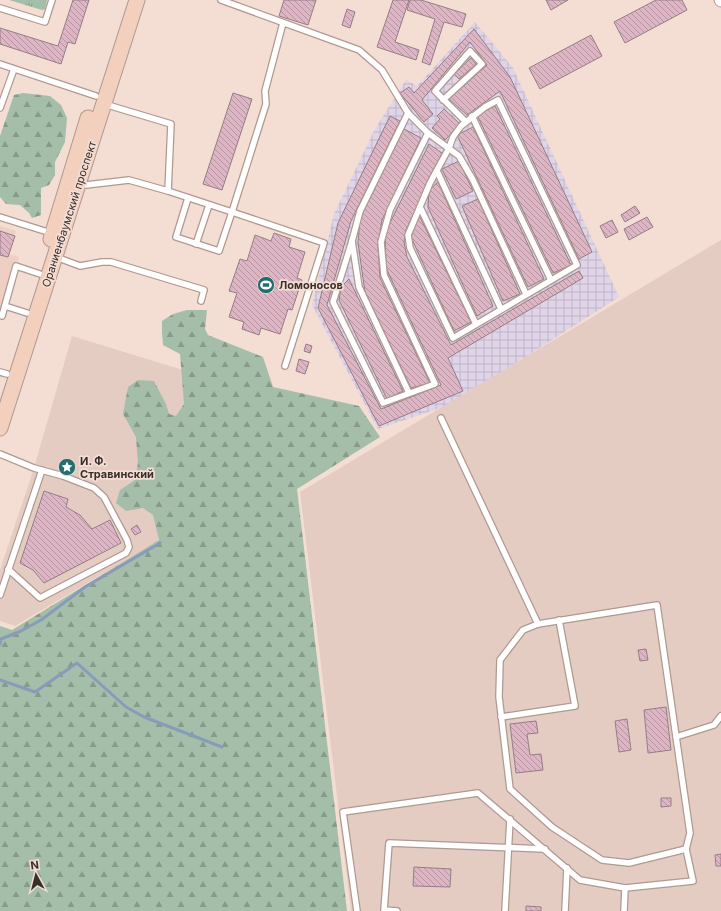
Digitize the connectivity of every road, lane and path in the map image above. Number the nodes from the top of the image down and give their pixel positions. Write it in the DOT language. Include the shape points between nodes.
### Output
graph roads {
  1 [pos="52,0"];
  2 [pos="127,0"];
  3 [pos="137,0"];
  4 [pos="221,0"];
  5 [pos="0,8"];
  6 [pos="283,24"];
  7 [pos="0,64"];
  8 [pos="14,69"];
  9 [pos="100,98"];
  10 [pos="443,100"];
  11 [pos="0,108"];
  12 [pos="408,113"];
  13 [pos="472,116"];
  14 [pos="466,122"];
  15 [pos="428,133"];
  16 [pos="449,148"];
  17 [pos="437,170"];
  18 [pos="73,183"];
  19 [pos="168,191"];
  20 [pos="188,198"];
  21 [pos="209,205"];
  22 [pos="420,207"];
  23 [pos="232,212"];
  24 [pos="0,217"];
  25 [pos="52,233"];
  26 [pos="352,241"];
  27 [pos="196,244"];
  28 [pos="55,257"];
  29 [pos="40,274"];
  30 [pos="551,280"];
  31 [pos="526,294"];
  32 [pos="201,301"];
  33 [pos="5,306"];
  34 [pos="501,309"];
  35 [pos="32,314"];
  36 [pos="0,315"];
  37 [pos="476,324"];
  38 [pos="285,366"];
  39 [pos="8,374"];
  40 [pos="409,393"];
  41 [pos="0,396"];
  42 [pos="441,418"];
  43 [pos="0,428"];
  44 [pos="0,454"];
  45 [pos="42,470"];
  46 [pos="8,569"];
  47 [pos="0,596"];
  48 [pos="559,620"];
  49 [pos="538,624"];
  50 [pos="721,716"];
  51 [pos="502,717"];
  52 [pos="676,737"];
  53 [pos="510,819"];
  54 [pos="507,848"];
  55 [pos="545,849"];
  56 [pos="686,849"];
  57 [pos="567,868"];
  58 [pos="625,888"];
  59 [pos="357,911"];
  60 [pos="397,911"];
  61 [pos="506,911"];
  62 [pos="565,911"];
  63 [pos="624,911"];
  1 -- 5 [label="lane" via="45,22"];
  2 -- 9 [label="main road, Ораниенбаумский проспект"];
  3 -- 9 [label="main road, Ораниенбаумский проспект"];
  4 -- 6 [label="lane"];
  6 -- 12 [label="lane" via="359,50 382,70"];
  6 -- 23 [label="lane" via="265,91 266,104"];
  7 -- 8 [label="lane"];
  8 -- 9 [label="lane"];
  8 -- 11 [label="lane"];
  9 -- 18 [label="main road, Ораниенбаумский проспект"];
  9 -- 19 [label="lane" via="111,106 171,124"];
  10 -- 10 [label="lane" via="482,64 470,51 435,91"];
  10 -- 14 [label="lane"];
  12 -- 15 [label="lane"];
  12 -- 26 [label="lane" via="360,211"];
  13 -- 14 [label="lane"];
  13 -- 30 [label="lane"];
  13 -- 30 [label="lane" via="498,100 577,265"];
  14 -- 16 [label="lane" via="453,137"];
  15 -- 16 [label="lane"];
  15 -- 40 [label="lane" via="390,210 381,242 384,275 435,384"];
  16 -- 17 [label="lane"];
  16 -- 31 [label="lane" via="460,156 473,180"];
  17 -- 22 [label="lane"];
  17 -- 34 [label="lane"];
  18 -- 19 [label="lane" via="86,186 129,180"];
  18 -- 25 [label="main road, Ораниенбаумский проспект"];
  18 -- 28 [label="main road, Ораниенбаумский проспект"];
  19 -- 20 [label="lane"];
  20 -- 21 [label="lane"];
  20 -- 27 [label="lane" via="176,237"];
  21 -- 23 [label="lane"];
  21 -- 27 [label="lane"];
  22 -- 37 [label="lane"];
  22 -- 37 [label="lane" via="408,235 410,248 453,338"];
  23 -- 27 [label="lane" via="219,251"];
  23 -- 38 [label="lane" via="324,243"];
  24 -- 25 [label="lane"];
  25 -- 29 [label="main road, Ораниенбаумский проспект"];
  26 -- 40 [label="lane" via="359,287"];
  26 -- 40 [label="lane" via="333,302 383,403"];
  28 -- 32 [label="lane" via="80,266 111,262 204,290"];
  28 -- 35 [label="main road, Ораниенбаумский проспект"];
  29 -- 33 [label="lane" via="16,266"];
  29 -- 35 [label="main road, Ораниенбаумский проспект"];
  30 -- 31 [label="lane"];
  31 -- 34 [label="lane"];
  33 -- 35 [label="lane"];
  33 -- 36 [label="lane" via="2,316"];
  34 -- 37 [label="lane"];
  35 -- 39 [label="main road, Ораниенбаумский проспект"];
  39 -- 41 [label="main road, Ораниенбаумский проспект"];
  39 -- 43 [label="main road, Ораниенбаумский проспект"];
  42 -- 49 [label="lane"];
  44 -- 45 [label="lane"];
  45 -- 46 [label="lane"];
  45 -- 46 [label="lane" via="87,485 104,496 129,547 126,553 40,598"];
  46 -- 47 [label="lane"];
  48 -- 49 [label="lane"];
  48 -- 51 [label="lane" via="575,706"];
  48 -- 52 [label="lane" via="656,605"];
  49 -- 51 [label="lane" via="523,630 500,660 499,697"];
  50 -- 52 [label="lane" via="714,725"];
  51 -- 56 [label="lane" via="510,790 552,827 602,860 629,863"];
  52 -- 56 [label="lane" via="690,833"];
  53 -- 54 [label="lane"];
  53 -- 55 [label="lane"];
  53 -- 59 [label="lane" via="478,793 344,812"];
  54 -- 55 [label="lane"];
  54 -- 60 [label="lane" via="389,843 384,910"];
  54 -- 61 [label="lane"];
  55 -- 57 [label="lane"];
  56 -- 58 [label="lane" via="693,882"];
  57 -- 58 [label="lane" via="580,880"];
  57 -- 62 [label="lane"];
  58 -- 63 [label="lane"];
}
